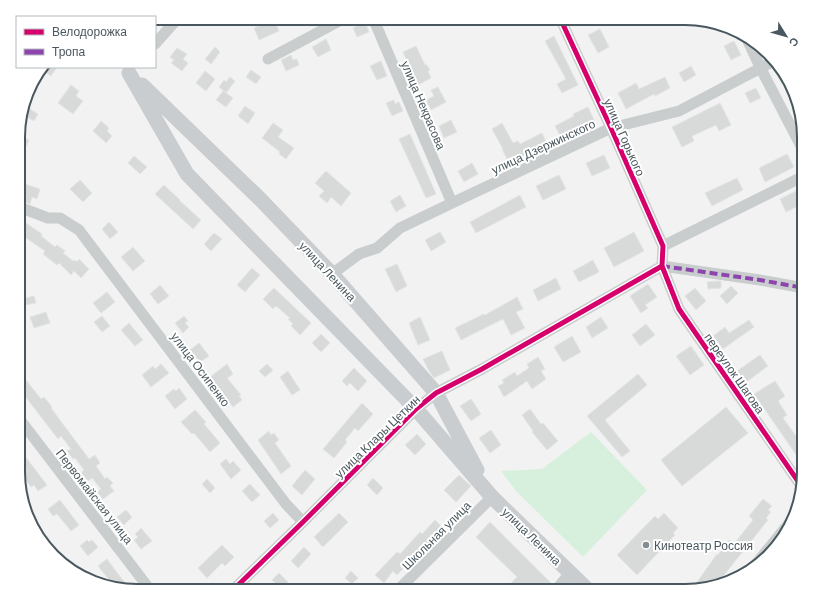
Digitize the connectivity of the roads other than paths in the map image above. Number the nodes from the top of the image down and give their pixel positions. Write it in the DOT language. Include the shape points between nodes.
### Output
graph roads {
  1 [pos="172,25"];
  2 [pos="332,25"];
  3 [pos="376,25"];
  4 [pos="563,25"];
  5 [pos="156,43"];
  6 [pos="750,46"];
  7 [pos="268,59"];
  8 [pos="769,63"];
  9 [pos="760,67"];
  10 [pos="129,69"];
  11 [pos="611,128"];
  12 [pos="797,138"];
  13 [pos="797,179"];
  14 [pos="452,203"];
  15 [pos="25,209"];
  16 [pos="663,246"];
  17 [pos="662,266"];
  18 [pos="332,274"];
  19 [pos="797,287"];
  20 [pos="436,393"];
  21 [pos="416,409"];
  22 [pos="25,427"];
  23 [pos="797,480"];
  24 [pos="492,497"];
  25 [pos="303,522"];
  26 [pos="570,573"];
  27 [pos="146,584"];
  28 [pos="239,584"];
  29 [pos="404,584"];
  30 [pos="561,584"];
  31 [pos="581,584"];
  1 -- 5 [label="street"];
  2 -- 7 [label="street"];
  3 -- 14 [label="street, улица Некрасова"];
  4 -- 11 [label="street, улица Горького"];
  6 -- 9 [label="street"];
  8 -- 9 [label="street, улица Дзержинского"];
  9 -- 11 [label="street, улица Дзержинского" via="679,111"];
  9 -- 12 [label="street"];
  10 -- 18 [label="main road, улица Ленина"];
  10 -- 21 [label="main road, улица Ленина" via="187,174"];
  11 -- 14 [label="street, улица Дзержинского"];
  11 -- 16 [label="street, улица Горького"];
  13 -- 16 [label="street"];
  14 -- 18 [label="street, улица Дзержинского" via="400,228 377,248 359,254"];
  15 -- 25 [label="street, улица Осипенко" via="48,218 60,218 79,230 286,504"];
  16 -- 17 [label="street, улица Горького"];
  17 -- 19 [label="street"];
  17 -- 20 [label="street, улица Клары Цеткин"];
  17 -- 23 [label="street, переулок Шагова" via="679,309"];
  18 -- 20 [label="main road, улица Ленина"];
  20 -- 21 [label="street, улица Клары Цеткин"];
  20 -- 24 [label="main road, улица Ленина"];
  21 -- 24 [label="main road, улица Ленина"];
  21 -- 25 [label="street, улица Клары Цеткин"];
  22 -- 27 [label="street, Первомайская улица"];
  24 -- 26 [label="main road, улица Ленина"];
  24 -- 29 [label="street, Школьная улица"];
  25 -- 28 [label="street, улица Клары Цеткин"];
  26 -- 30 [label="street"];
  26 -- 31 [label="main road, улица Ленина"];
}
